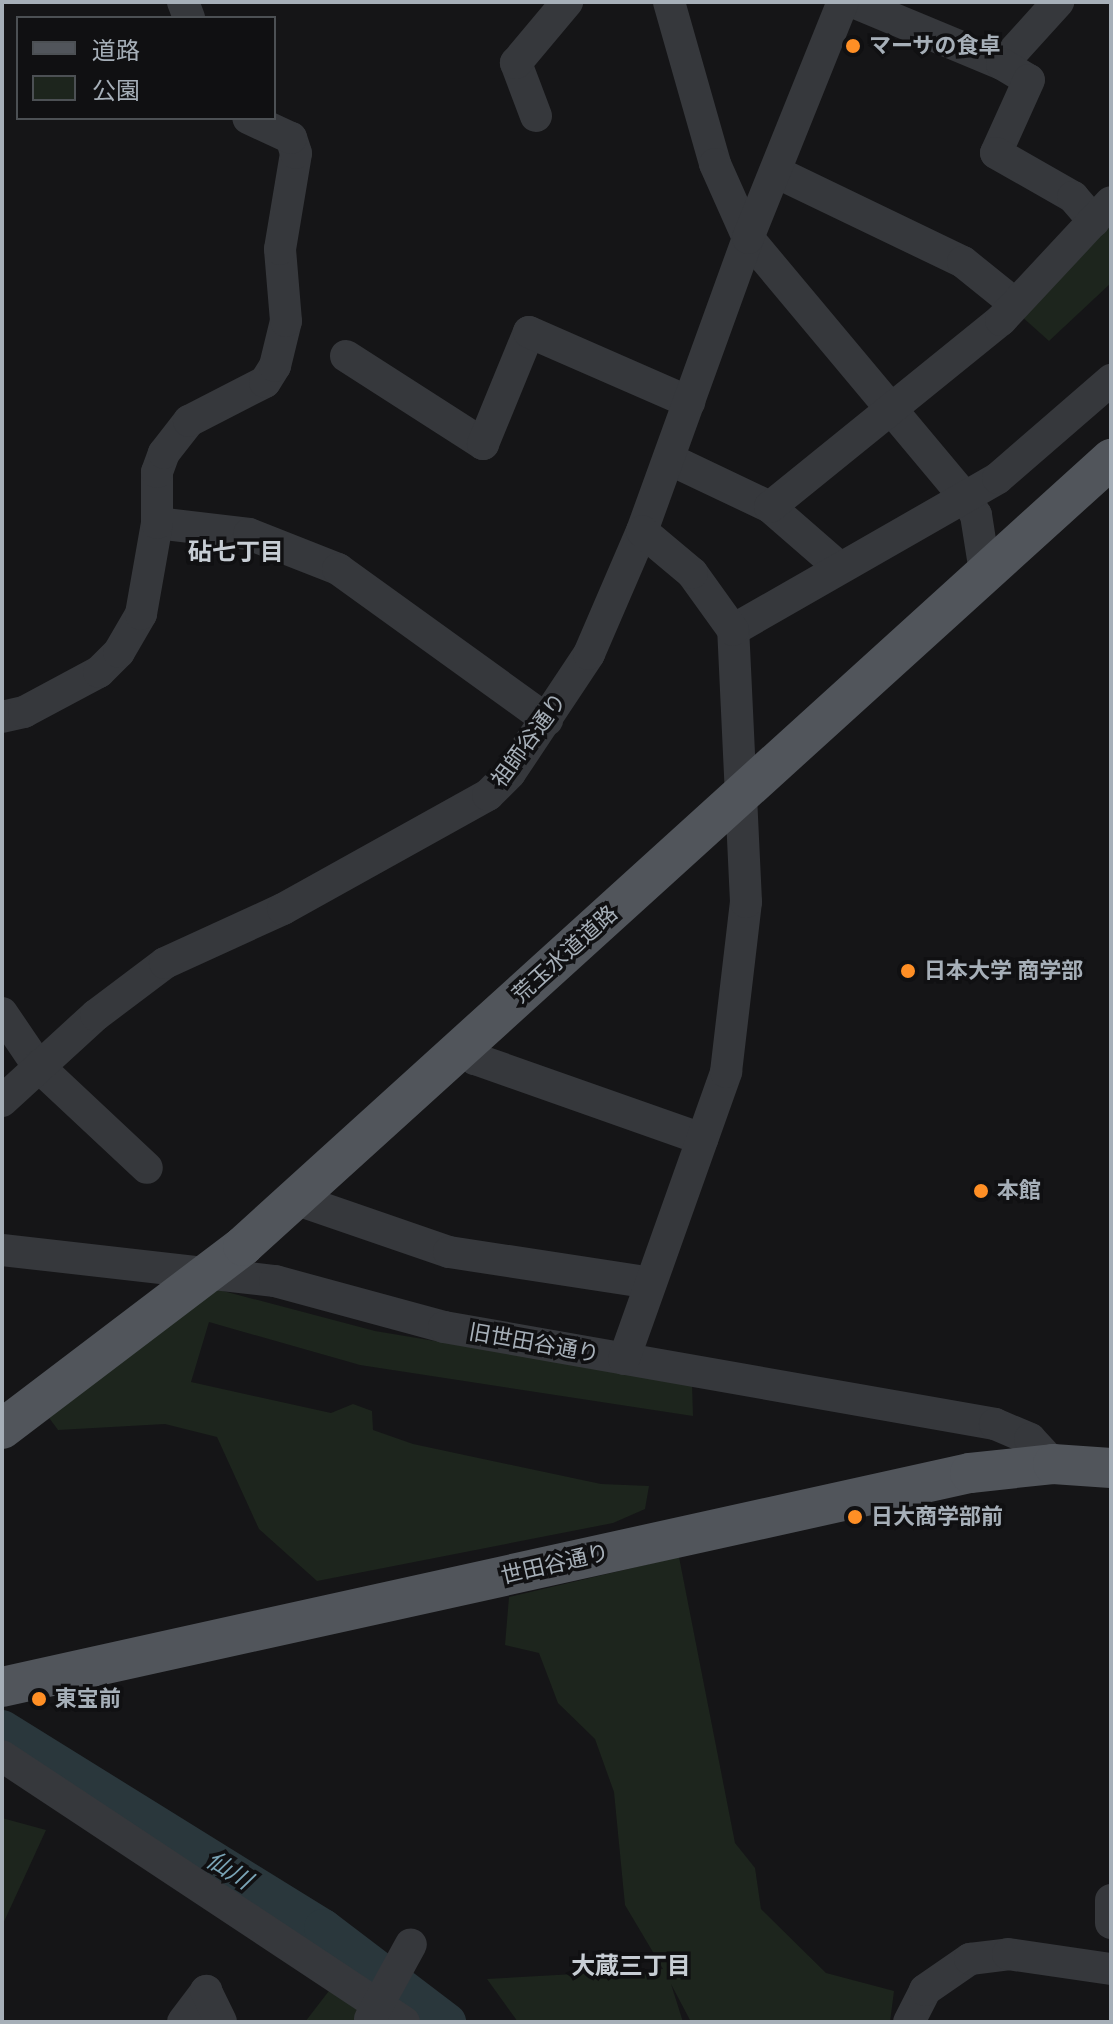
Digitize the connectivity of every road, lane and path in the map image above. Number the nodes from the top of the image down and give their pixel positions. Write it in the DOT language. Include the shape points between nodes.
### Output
graph roads {
  1 [pos="567,2"];
  2 [pos="669,2"];
  3 [pos="843,2"];
  4 [pos="853,2"];
  5 [pos="1058,2"];
  6 [pos="1002,64"];
  7 [pos="536,116"];
  8 [pos="252,120"];
  9 [pos="778,173"];
  10 [pos="1102,211"];
  11 [pos="748,238"];
  12 [pos="1015,304"];
  13 [pos="346,356"];
  14 [pos="1111,380"];
  15 [pos="689,402"];
  16 [pos="891,413"];
  17 [pos="669,459"];
  18 [pos="1111,459"];
  19 [pos="966,499"];
  20 [pos="770,507"];
  21 [pos="157,523"];
  22 [pos="642,531"];
  23 [pos="839,567"];
  24 [pos="985,572"];
  25 [pos="733,630"];
  26 [pos="2,717"];
  27 [pos="547,720"];
  28 [pos="744,791"];
  29 [pos="2,1013"];
  30 [pos="462,1047"];
  31 [pos="38,1066"];
  32 [pos="2,1101"];
  33 [pos="702,1139"];
  34 [pos="147,1168"];
  35 [pos="295,1199"];
  36 [pos="2,1250"];
  37 [pos="212,1272"];
  38 [pos="651,1283"];
  39 [pos="624,1359"];
  40 [pos="969,1419"];
  41 [pos="2,1429"];
  42 [pos="1053,1464"];
  43 [pos="1111,1468"];
  44 [pos="970,1473"];
  45 [pos="2,1687"];
  46 [pos="2,1756"];
  47 [pos="1111,1900"];
  48 [pos="1111,1923"];
  49 [pos="408,1951"];
  50 [pos="1111,1969"];
  51 [pos="373,2011"];
  52 [pos="183,2022"];
  53 [pos="221,2022"];
  54 [pos="404,2022"];
  55 [pos="909,2022"];
  1 -- 7 [label="street" via="516,63 522,91"];
  2 -- 11 [label="street" via="715,164"];
  3 -- 9 [label="street, 祖師谷通り"];
  4 -- 6 [label="street"];
  5 -- 6 [label="street"];
  6 -- 10 [label="street" via="1029,80 996,153"];
  8 -- 21 [label="street" via="291,138 296,153 280,249 286,321 275,366 265,382 189,421 164,453 157,472"];
  9 -- 11 [label="street, 祖師谷通り"];
  9 -- 12 [label="street" via="963,262"];
  10 -- 12 [label="street"];
  11 -- 15 [label="street, 祖師谷通り"];
  11 -- 16 [label="street"];
  12 -- 16 [label="street"];
  13 -- 15 [label="street" via="483,444 529,332"];
  14 -- 19 [label="street" via="998,478"];
  15 -- 17 [label="street, 祖師谷通り"];
  16 -- 19 [label="street"];
  16 -- 20 [label="street"];
  17 -- 20 [label="street"];
  17 -- 22 [label="street, 祖師谷通り"];
  18 -- 24 [label="main road, 荒玉水道道路"];
  19 -- 23 [label="street"];
  19 -- 24 [label="street" via="976,515"];
  20 -- 23 [label="street"];
  21 -- 26 [label="street" via="141,614 119,652 99,672 24,712"];
  21 -- 27 [label="street" via="249,534 338,569"];
  22 -- 25 [label="street" via="692,573"];
  22 -- 27 [label="street, 祖師谷通り" via="589,654"];
  23 -- 25 [label="street"];
  24 -- 28 [label="main road, 荒玉水道道路"];
  25 -- 28 [label="street"];
  27 -- 31 [label="street, 祖師谷通り" via="488,795 283,909 165,963"];
  28 -- 30 [label="main road, 荒玉水道道路"];
  28 -- 33 [label="street" via="741,961 726,1072"];
  29 -- 31 [label="street"];
  30 -- 33 [label="street" via="475,1059"];
  30 -- 35 [label="main road, 荒玉水道道路"];
  31 -- 32 [label="street, 祖師谷通り"];
  31 -- 34 [label="street"];
  33 -- 38 [label="street"];
  35 -- 37 [label="main road, 荒玉水道道路"];
  35 -- 38 [label="street" via="449,1252"];
  36 -- 37 [label="street, 旧世田谷通り"];
  37 -- 39 [label="street, 旧世田谷通り" via="275,1281 444,1327"];
  37 -- 41 [label="main road, 荒玉水道道路"];
  38 -- 39 [label="street"];
  39 -- 40 [label="street, 旧世田谷通り"];
  40 -- 42 [label="street, 旧世田谷通り" via="1015,1431"];
  40 -- 44 [label="street" via="983,1431 986,1449 984,1460"];
  42 -- 43 [label="main road, 世田谷通り"];
  42 -- 44 [label="main road, 世田谷通り"];
  44 -- 45 [label="main road, 世田谷通り"];
  46 -- 51 [label="street"];
  47 -- 48 [label="street"];
  49 -- 51 [label="street"];
  50 -- 55 [label="street" via="1008,1954 970,1959 925,1990"];
  51 -- 54 [label="street"];
  52 -- 53 [label="street" via="206,1991"];
}
